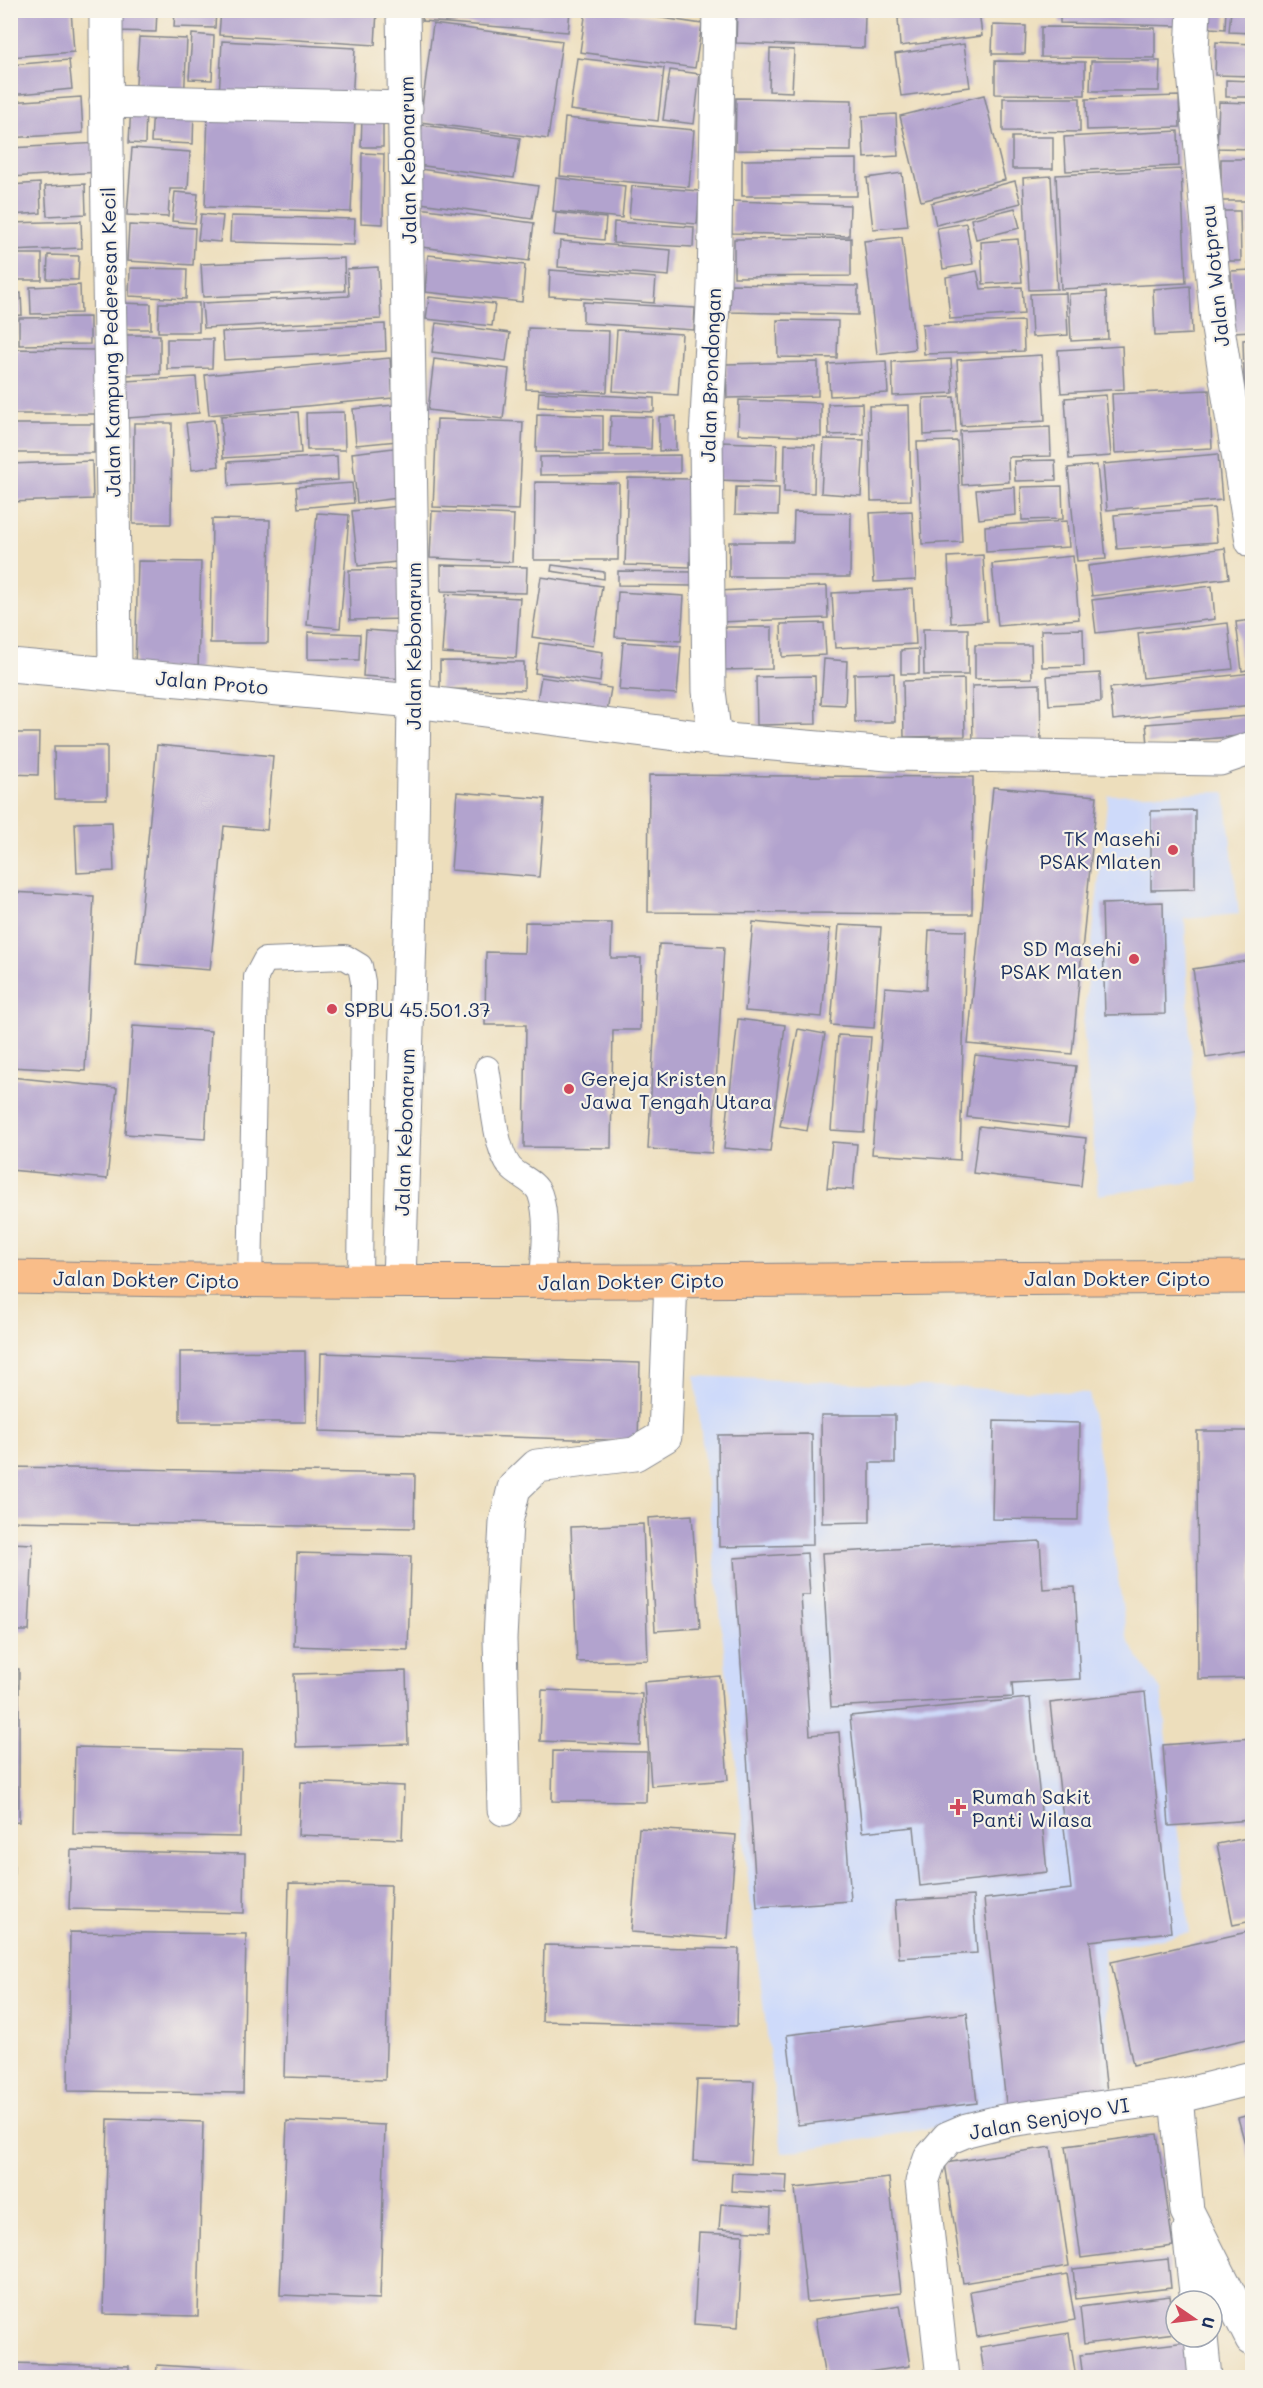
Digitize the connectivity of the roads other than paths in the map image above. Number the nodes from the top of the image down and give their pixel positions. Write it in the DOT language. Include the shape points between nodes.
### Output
graph roads {
  1 [pos="106,10"];
  2 [pos="403,10"];
  3 [pos="719,10"];
  4 [pos="1194,10"];
  5 [pos="106,101"];
  6 [pos="406,108"];
  7 [pos="1252,541"];
  8 [pos="10,665"];
  9 [pos="115,673"];
  10 [pos="414,701"];
  11 [pos="715,739"];
  12 [pos="1252,748"];
  13 [pos="487,1068"];
  14 [pos="10,1276"];
  15 [pos="1252,1277"];
  16 [pos="670,1280"];
  17 [pos="399,1281"];
  18 [pos="250,1282"];
  19 [pos="360,1282"];
  20 [pos="542,1282"];
  21 [pos="504,1809"];
  22 [pos="1252,2079"];
  23 [pos="1176,2097"];
  24 [pos="1187,2211"];
  25 [pos="1196,2289"];
  26 [pos="1252,2339"];
  27 [pos="1202,2349"];
  28 [pos="943,2378"];
  29 [pos="1205,2378"];
  1 -- 5 [label="street, Jalan Kampung Pederesan Kecil"];
  2 -- 6 [label="street, Jalan Kebonarum"];
  3 -- 11 [label="street, Jalan Brondongan" via="714,285 706,438 709,691"];
  4 -- 7 [label="street, Jalan Wotprau" via="1192,51 1217,322"];
  5 -- 6 [label="street"];
  5 -- 9 [label="street, Jalan Kampung Pederesan Kecil"];
  6 -- 10 [label="street, Jalan Kebonarum"];
  8 -- 9 [label="street, Jalan Proto"];
  9 -- 10 [label="street, Jalan Proto"];
  10 -- 11 [label="street, Jalan Proto"];
  10 -- 17 [label="street, Jalan Kebonarum"];
  11 -- 12 [label="street, Jalan Proto" via="888,754 1220,759"];
  13 -- 20 [label="lane" via="501,1152 510,1168 540,1192"];
  14 -- 18 [label="highway, Jalan Dokter Cipto"];
  15 -- 16 [label="highway, Jalan Dokter Cipto"];
  16 -- 20 [label="highway, Jalan Dokter Cipto"];
  16 -- 21 [label="street" via="665,1436 635,1454 537,1466 521,1478 510,1499 503,1550 500,1639"];
  17 -- 19 [label="highway, Jalan Dokter Cipto"];
  17 -- 20 [label="highway, Jalan Dokter Cipto"];
  18 -- 19 [label="highway, Jalan Dokter Cipto"];
  18 -- 19 [label="lane" via="256,977 265,960 345,957 360,966 363,981"];
  22 -- 23 [label="street, Jalan Senjoyo VI"];
  23 -- 24 [label="street"];
  23 -- 28 [label="street, Jalan Senjoyo VI" via="1003,2121 948,2138 930,2159 923,2188"];
  24 -- 25 [label="street"];
  24 -- 26 [label="street"];
  27 -- 29 [label="street"];
}
